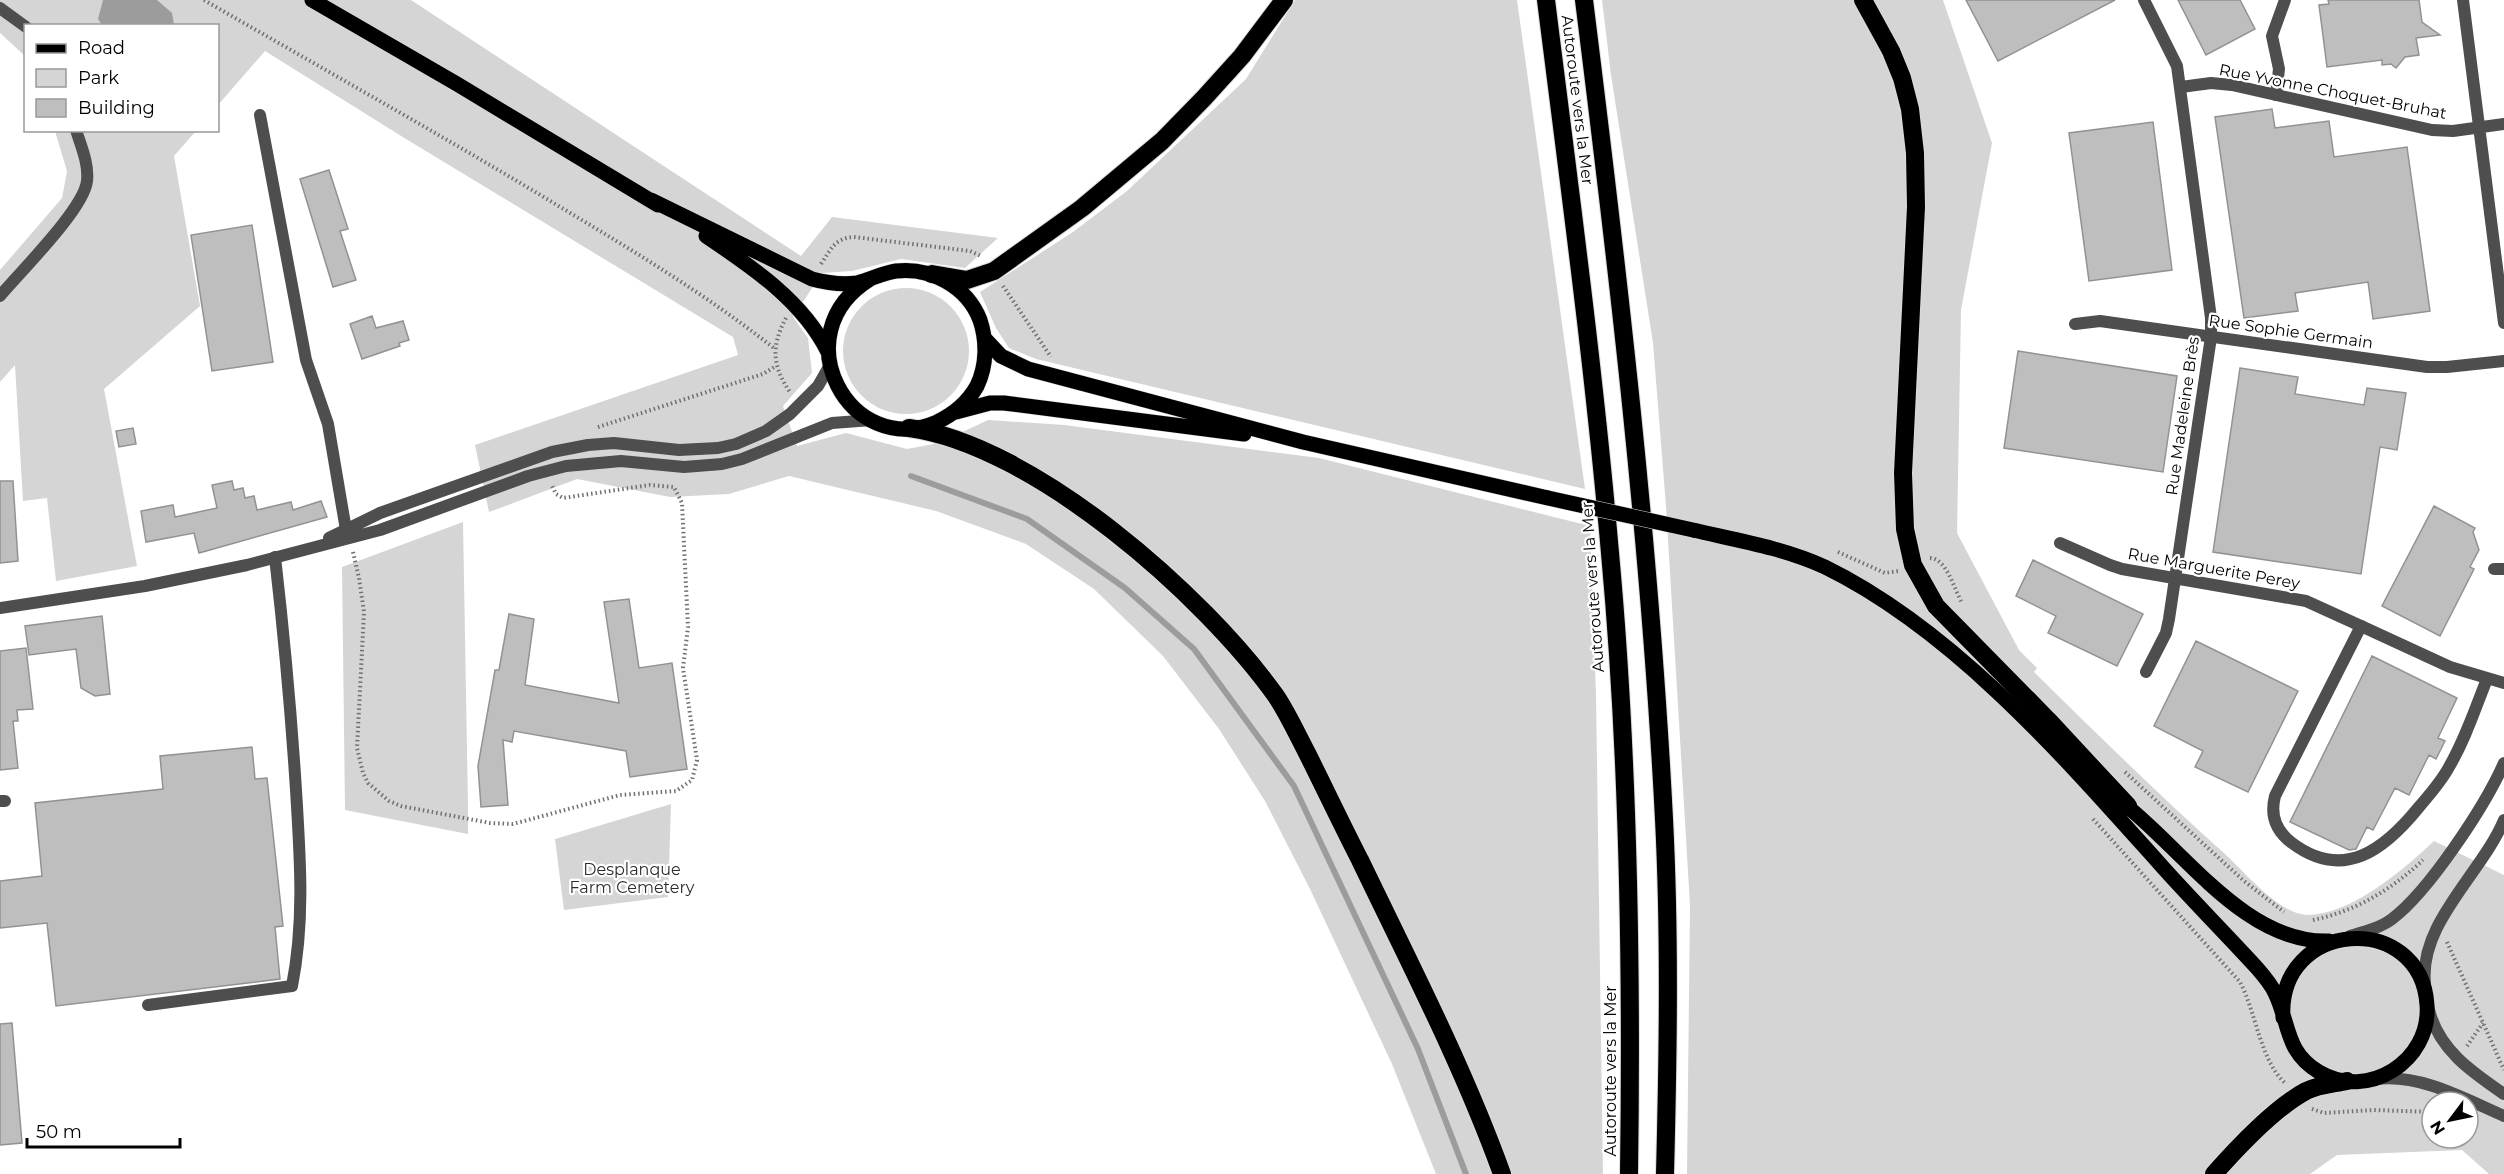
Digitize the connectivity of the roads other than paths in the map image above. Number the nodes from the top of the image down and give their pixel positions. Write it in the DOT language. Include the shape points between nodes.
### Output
graph roads {
  1 [pos="312,0"];
  2 [pos="1284,0"];
  3 [pos="1546,0"];
  4 [pos="1584,0"];
  5 [pos="1863,0"];
  6 [pos="2144,0"];
  7 [pos="2285,0"];
  8 [pos="2463,0"];
  9 [pos="2,8"];
  10 [pos="24,25"];
  11 [pos="2181,87"];
  12 [pos="2276,95"];
  13 [pos="260,115"];
  14 [pos="2504,124"];
  15 [pos="2480,127"];
  16 [pos="77,132"];
  17 [pos="651,200"];
  18 [pos="932,274"];
  19 [pos="870,279"];
  20 [pos="0,296"];
  21 [pos="2504,323"];
  22 [pos="2075,324"];
  23 [pos="2211,337"];
  24 [pos="985,339"];
  25 [pos="829,359"];
  26 [pos="2504,361"];
  27 [pos="953,413"];
  28 [pos="874,420"];
  29 [pos="909,428"];
  30 [pos="1303,442"];
  31 [pos="347,534"];
  32 [pos="2060,543"];
  33 [pos="275,557"];
  34 [pos="2176,578"];
  35 [pos="0,608"];
  36 [pos="2361,626"];
  37 [pos="2146,672"];
  38 [pos="2487,679"];
  39 [pos="2504,682"];
  40 [pos="2066,759"];
  41 [pos="2504,763"];
  42 [pos="2128,806"];
  43 [pos="2504,822"];
  44 [pos="2337,940"];
  45 [pos="2426,999"];
  46 [pos="148,1005"];
  47 [pos="2283,1018"];
  48 [pos="2373,1080"];
  49 [pos="2347,1082"];
  50 [pos="2504,1094"];
  51 [pos="2504,1116"];
  52 [pos="1502,1174"];
  53 [pos="1629,1174"];
  54 [pos="1665,1174"];
  55 [pos="2214,1174"];
  1 -- 17 [label="main road"];
  2 -- 18 [label="highway" via="1204,98 1162,141 1082,208 986,274 968,280"];
  3 -- 53 [label="highway, Autoroute vers la Mer" via="1599,431 1613,589 1628,886"];
  4 -- 54 [label="highway" via="1633,412 1657,695 1667,940"];
  5 -- 42 [label="highway" via="1892,51 1902,78 1915,153 1916,207 1903,473 1905,529 1913,565 1936,606"];
  6 -- 11 [label="street, Rue Madeleine Brès" via="2175,58"];
  7 -- 12 [label="street" via="2272,36 2278,69"];
  8 -- 15 [label="street"];
  9 -- 10 [label="street"];
  11 -- 12 [label="street, Rue Yvonne Choquet-Bruhat" via="2223,83"];
  11 -- 23 [label="street, Rue Madeleine Brès"];
  12 -- 15 [label="street, Rue Yvonne Choquet-Bruhat" via="2432,130"];
  13 -- 31 [label="street" via="306,360 328,424"];
  14 -- 15 [label="street, Rue Yvonne Choquet-Bruhat"];
  15 -- 21 [label="street"];
  16 -- 20 [label="street" via="88,175 84,192 69,216"];
  17 -- 19 [label="main road" via="812,279 844,284"];
  17 -- 25 [label="main road" via="762,276 804,314 820,335"];
  18 -- 19 [label="main road" via="894,271"];
  18 -- 24 [label="main road" via="964,295 978,316"];
  19 -- 25 [label="main road" via="838,309 831,327"];
  22 -- 23 [label="street, Rue Sophie Germain" via="2100,321"];
  23 -- 26 [label="street, Rue Sophie Germain" via="2433,367"];
  23 -- 34 [label="street, Rue Madeleine Brès"];
  24 -- 27 [label="main road" via="981,375 970,396"];
  24 -- 30 [label="main road" via="1001,356 1029,369"];
  25 -- 28 [label="main road" via="845,399"];
  25 -- 31 [label="street" via="818,386 790,414 766,431 736,444 679,450 614,443 536,456 380,513"];
  27 -- 29 [label="main road" via="932,424"];
  27 -- 30 [label="main road" via="1004,403"];
  28 -- 29 [label="main road"];
  28 -- 31 [label="street" via="832,423 722,464 684,467 595,462 546,471 398,524"];
  29 -- 52 [label="highway" via="941,434 979,449 1024,471 1094,516 1200,607 1257,671 1292,723 1392,927 1464,1077"];
  30 -- 40 [label="main road, bridge" via="1693,530 1821,566 1886,602 1927,633"];
  31 -- 33 [label="street"];
  32 -- 34 [label="street, Rue Marguerite Perey" via="2110,565"];
  33 -- 35 [label="street" via="145,586"];
  33 -- 46 [label="street" via="290,695 302,884 292,986"];
  34 -- 36 [label="street, Rue Marguerite Perey" via="2306,601"];
  34 -- 37 [label="street, Rue Madeleine Brès" via="2166,633"];
  36 -- 38 [label="street, Rue Marguerite Perey" via="2450,667"];
  36 -- 38 [label="street" via="2272,806 2283,836 2313,855 2343,861 2360,857 2382,846 2406,823 2449,767"];
  38 -- 39 [label="street, Rue Marguerite Perey"];
  40 -- 42 [label="main road"];
  40 -- 47 [label="main road" via="2267,980"];
  41 -- 44 [label="street" via="2459,838 2430,879 2400,911 2380,926"];
  42 -- 44 [label="main road" via="2228,899 2257,920 2311,942"];
  43 -- 45 [label="street" via="2434,933 2423,970"];
  44 -- 45 [label="main road" via="2365,938 2395,949 2418,973"];
  44 -- 47 [label="main road" via="2313,951 2297,966 2285,992"];
  45 -- 48 [label="main road" via="2422,1036 2411,1055 2397,1069"];
  45 -- 50 [label="street" via="2434,1027 2452,1053"];
  47 -- 49 [label="main road" via="2301,1058 2322,1074"];
  48 -- 49 [label="main road"];
  48 -- 51 [label="street" via="2389,1078 2424,1084"];
  49 -- 55 [label="highway" via="2322,1086 2299,1096"];
}
